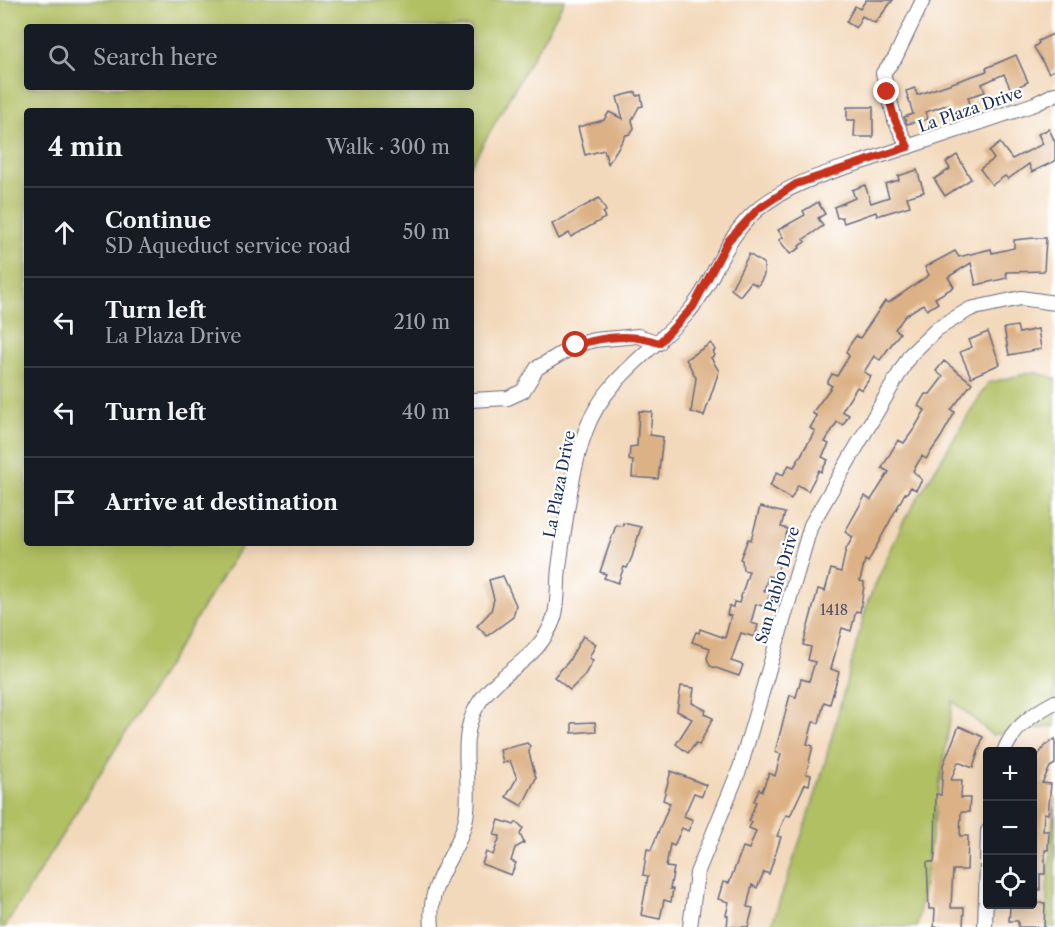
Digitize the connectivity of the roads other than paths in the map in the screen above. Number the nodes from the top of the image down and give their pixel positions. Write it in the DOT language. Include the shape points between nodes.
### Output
graph roads {
  1 [pos="923,0"];
  2 [pos="1055,94"];
  3 [pos="908,147"];
  4 [pos="1055,303"];
  5 [pos="659,343"];
  6 [pos="474,400"];
  7 [pos="1055,702"];
  8 [pos="1006,747"];
  9 [pos="986,855"];
  10 [pos="432,927"];
  11 [pos="690,927"];
  12 [pos="985,927"];
  1 -- 3 [label="street" via="883,74 895,120"];
  2 -- 3 [label="street, La Plaza Drive"];
  3 -- 5 [label="street, La Plaza Drive" via="796,184 758,209 728,241 693,307"];
  4 -- 11 [label="street, San Pablo Drive" via="1021,298 970,309 937,329 910,355 811,525 740,768 697,873"];
  5 -- 6 [label="street" via="638,336 576,345 537,368 523,391 508,398"];
  5 -- 10 [label="street, La Plaza Drive" via="610,387 586,428 559,570 554,618 538,648 494,684 477,706 465,738 467,810 463,828 433,892"];
  7 -- 8 [label="street" via="1022,724"];
  9 -- 12 [label="street"];
}
